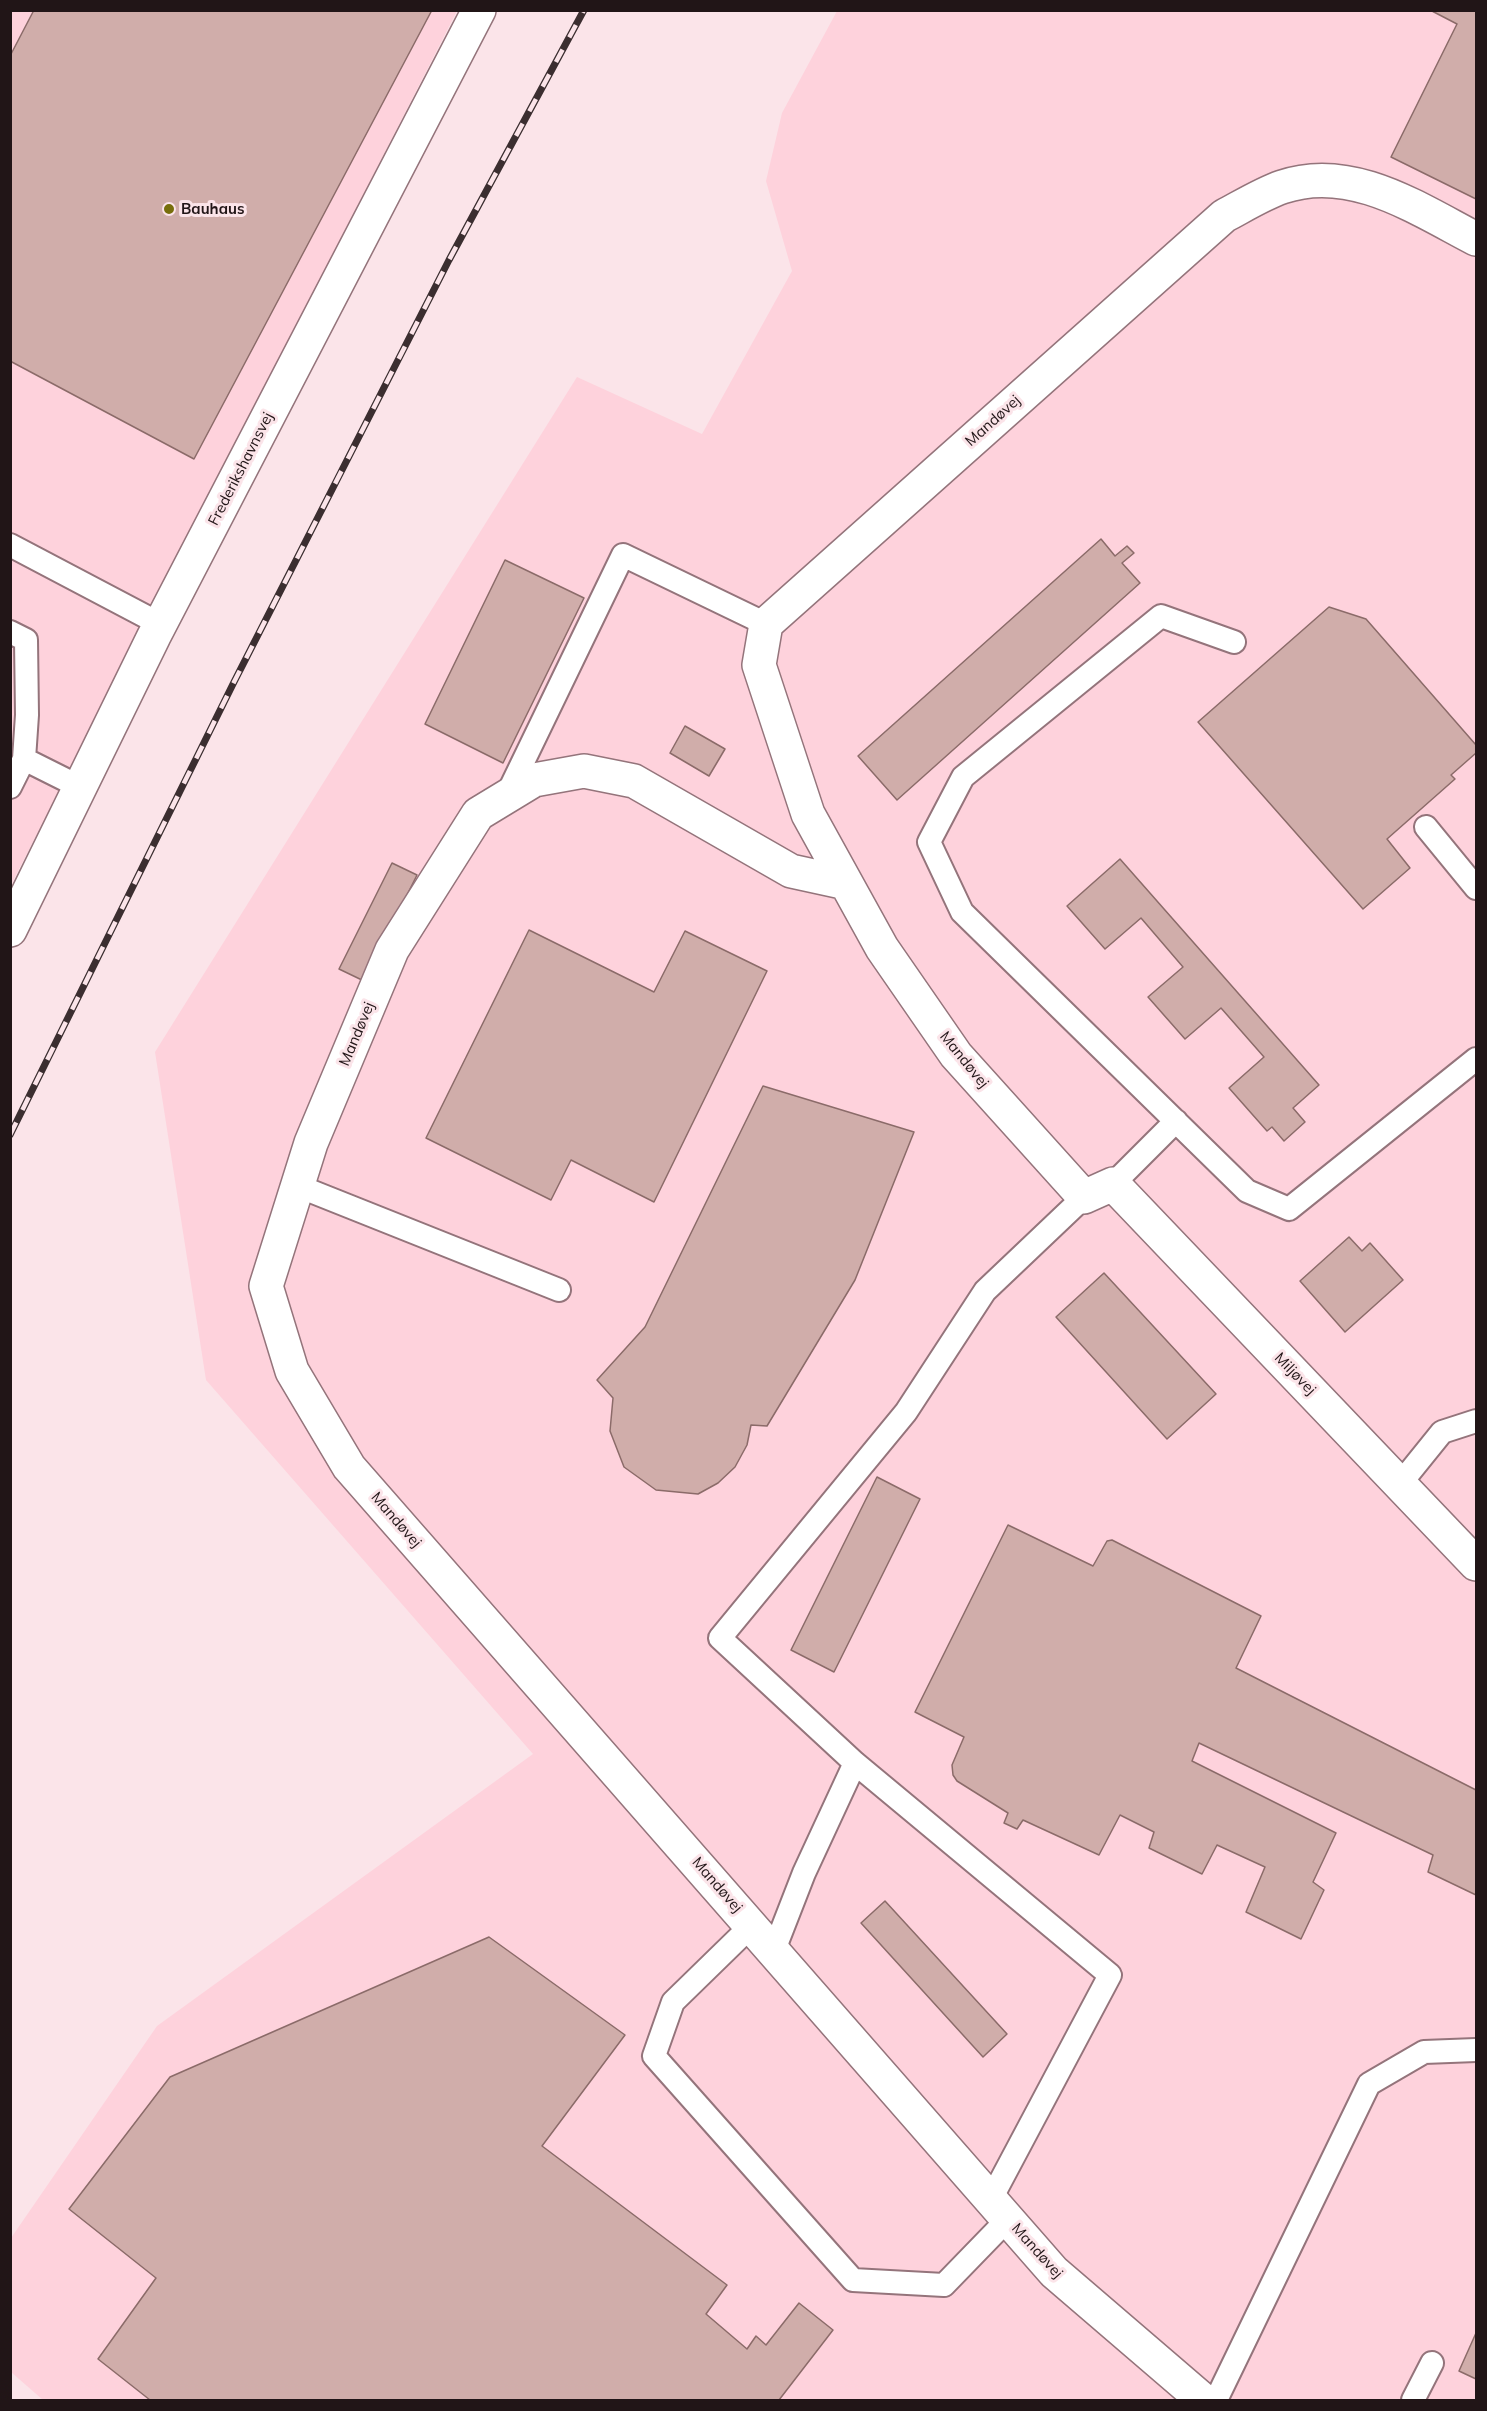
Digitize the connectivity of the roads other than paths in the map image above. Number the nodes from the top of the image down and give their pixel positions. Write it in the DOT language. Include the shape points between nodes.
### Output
graph roads {
  1 [pos="479,10"];
  2 [pos="1476,239"];
  3 [pos="10,545"];
  4 [pos="160,624"];
  5 [pos="766,624"];
  6 [pos="10,632"];
  7 [pos="1234,642"];
  8 [pos="24,759"];
  9 [pos="10,787"];
  10 [pos="80,787"];
  11 [pos="506,797"];
  12 [pos="1426,827"];
  13 [pos="846,883"];
  14 [pos="1476,888"];
  15 [pos="10,930"];
  16 [pos="1476,1059"];
  17 [pos="1176,1121"];
  18 [pos="298,1185"];
  19 [pos="1099,1190"];
  20 [pos="559,1290"];
  21 [pos="1476,1421"];
  22 [pos="1400,1484"];
  23 [pos="1476,1564"];
  24 [pos="855,1763"];
  25 [pos="752,1925"];
  26 [pos="774,1950"];
  27 [pos="1476,2050"];
  28 [pos="1000,2209"];
  29 [pos="1432,2363"];
  30 [pos="1203,2400"];
  31 [pos="1216,2400"];
  32 [pos="1413,2400"];
  1 -- 4 [label="street, Frederikshavnsvej"];
  2 -- 5 [label="street, Mandøvej" via="1384,192 1329,179 1283,187 1224,216"];
  3 -- 4 [label="lane"];
  4 -- 10 [label="street, Frederikshavnsvej"];
  5 -- 11 [label="lane" via="622,555"];
  5 -- 13 [label="street, Mandøvej" via="759,665 808,814"];
  6 -- 8 [label="lane" via="26,640"];
  7 -- 17 [label="lane" via="1161,616 963,777 929,842 962,912"];
  8 -- 9 [label="lane"];
  8 -- 10 [label="lane"];
  10 -- 15 [label="street, Frederikshavnsvej"];
  11 -- 13 [label="street, Mandøvej" via="534,780 584,771 634,781 791,871"];
  11 -- 18 [label="street, Mandøvej" via="478,814 392,950 311,1143"];
  12 -- 14 [label="lane"];
  13 -- 19 [label="street, Mandøvej" via="882,948 956,1055"];
  16 -- 17 [label="lane" via="1289,1209 1247,1191"];
  17 -- 19 [label="lane"];
  18 -- 20 [label="lane"];
  18 -- 25 [label="street, Mandøvej" via="266,1286 292,1371 349,1467"];
  19 -- 22 [label="street, Miljøvej"];
  19 -- 24 [label="lane" via="986,1291 906,1412 720,1638"];
  21 -- 22 [label="lane" via="1443,1432"];
  22 -- 23 [label="street, Miljøvej"];
  24 -- 26 [label="lane" via="804,1873"];
  24 -- 28 [label="lane" via="1110,1975"];
  25 -- 26 [label="street, Mandøvej"];
  25 -- 28 [label="lane" via="673,2002 654,2056 853,2280 944,2285"];
  26 -- 28 [label="street, Mandøvej"];
  27 -- 31 [label="lane" via="1424,2052 1369,2084"];
  28 -- 30 [label="street, Mandøvej" via="1054,2271"];
  29 -- 32 [label="lane"];
}
